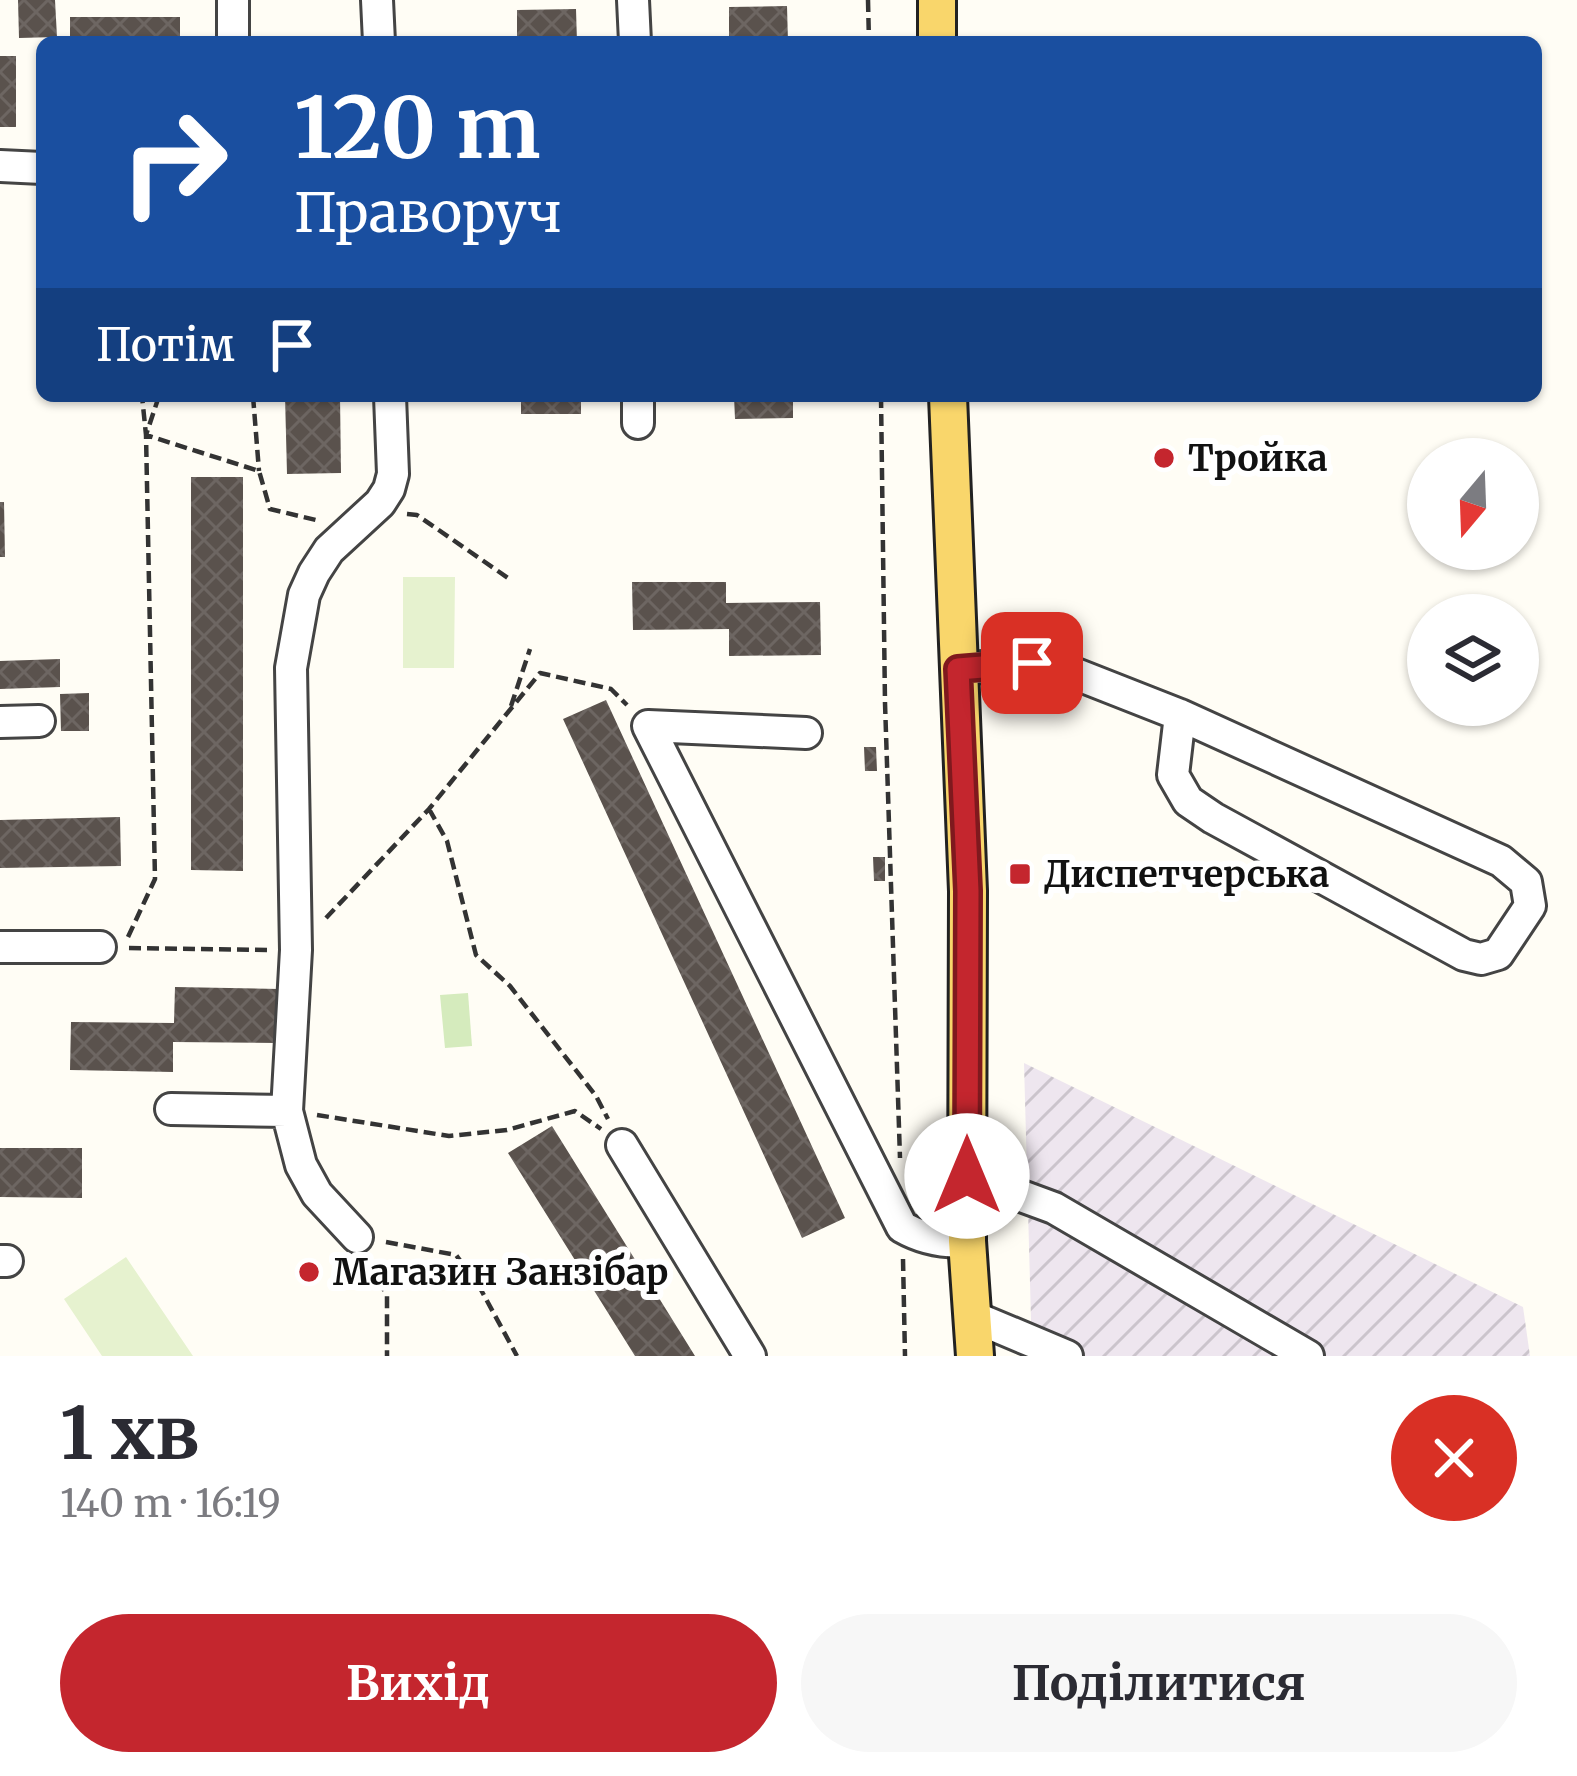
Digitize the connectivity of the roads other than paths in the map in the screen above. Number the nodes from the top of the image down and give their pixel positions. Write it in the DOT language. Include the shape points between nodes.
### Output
graph roads {
  1 [pos="233,0"];
  2 [pos="377,0"];
  3 [pos="633,0"];
  4 [pos="937,0"];
  5 [pos="233,36"];
  6 [pos="379,36"];
  7 [pos="634,36"];
  8 [pos="938,36"];
  9 [pos="0,166"];
  10 [pos="36,167"];
  11 [pos="390,402"];
  12 [pos="947,402"];
  13 [pos="958,669"];
  14 [pos="1180,715"];
  15 [pos="39,721"];
  16 [pos="0,722"];
  17 [pos="806,733"];
  18 [pos="0,947"];
  19 [pos="100,947"];
  20 [pos="171,1109"];
  21 [pos="287,1111"];
  22 [pos="622,1145"];
  23 [pos="967,1176"];
  24 [pos="357,1237"];
  25 [pos="967,1241"];
  26 [pos="974,1317"];
  27 [pos="750,1356"];
  28 [pos="975,1356"];
  29 [pos="1067,1356"];
  30 [pos="1308,1356"];
  1 -- 5 [label="lane"];
  2 -- 6 [label="lane"];
  3 -- 7 [label="lane"];
  4 -- 8 [label="main road"];
  9 -- 10 [label="lane"];
  11 -- 21 [label="lane" via="389,489 329,550 304,595 291,668 296,950"];
  12 -- 13 [label="main road"];
  13 -- 14 [label="lane" via="1063,669"];
  13 -- 23 [label="main road" via="968,891"];
  14 -- 14 [label="lane" via="1502,861 1526,882 1530,906 1498,954 1464,955 1443,944 1188,801 1173,775"];
  15 -- 16 [label="lane"];
  17 -- 25 [label="lane" via="648,726 902,1226 931,1240"];
  18 -- 19 [label="lane"];
  20 -- 21 [label="lane"];
  21 -- 24 [label="lane" via="317,1194"];
  22 -- 27 [label="lane"];
  23 -- 25 [label="main road"];
  23 -- 30 [label="lane" via="1054,1208"];
  25 -- 26 [label="main road"];
  26 -- 28 [label="main road"];
  26 -- 29 [label="lane"];
}
